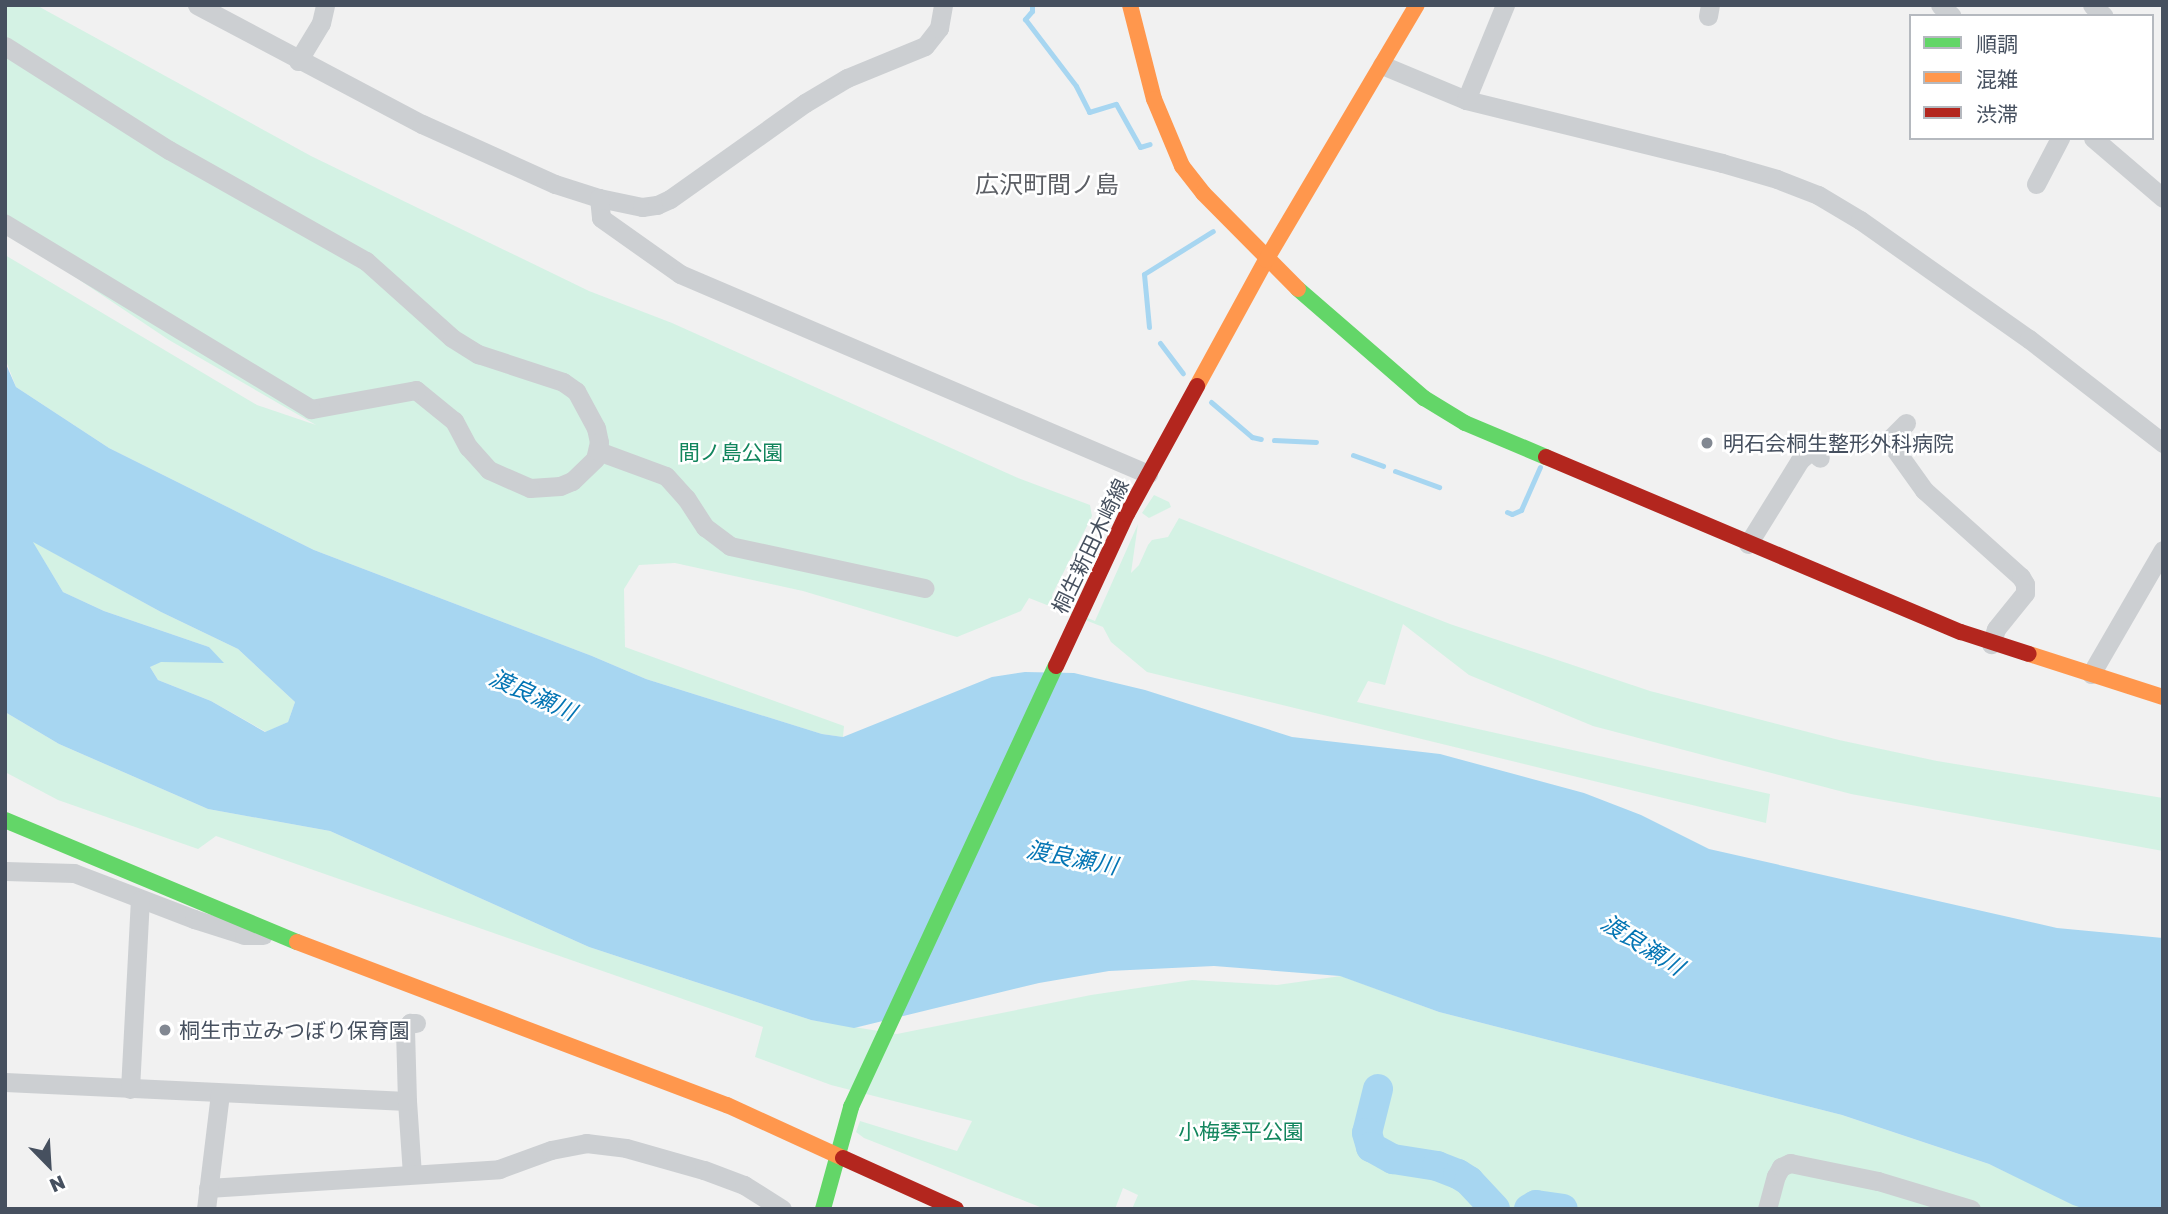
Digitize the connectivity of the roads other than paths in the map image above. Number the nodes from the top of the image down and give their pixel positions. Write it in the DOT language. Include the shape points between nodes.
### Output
graph roads {
  1 [pos="197,5"];
  2 [pos="325,5"];
  3 [pos="943,5"];
  4 [pos="1130,5"];
  5 [pos="1417,5"];
  6 [pos="1506,5"];
  7 [pos="5,46"];
  8 [pos="299,61"];
  9 [pos="1382,65"];
  10 [pos="1466,100"];
  11 [pos="2059,140"];
  12 [pos="2095,140"];
  13 [pos="2036,184"];
  14 [pos="599,198"];
  15 [pos="2163,198"];
  16 [pos="5,224"];
  17 [pos="1266,260"];
  18 [pos="1906,423"];
  19 [pos="2163,443"];
  20 [pos="598,451"];
  21 [pos="1820,458"];
  22 [pos="1148,474"];
  23 [pos="1748,544"];
  24 [pos="2163,550"];
  25 [pos="925,588"];
  26 [pos="1991,644"];
  27 [pos="2091,674"];
  28 [pos="2163,697"];
  29 [pos="5,820"];
  30 [pos="5,871"];
  31 [pos="140,900"];
  32 [pos="270,932"];
  33 [pos="416,1023"];
  34 [pos="5,1082"];
  35 [pos="130,1089"];
  36 [pos="220,1094"];
  37 [pos="407,1101"];
  38 [pos="837,1155"];
  39 [pos="412,1174"];
  40 [pos="208,1188"];
  41 [pos="206,1209"];
  42 [pos="782,1209"];
  43 [pos="823,1209"];
  44 [pos="956,1209"];
  45 [pos="1767,1209"];
  46 [pos="1971,1209"];
  1 -- 8 [label="street"];
  2 -- 8 [label="street" via="321,23"];
  3 -- 14 [label="street" via="939,28 925,46 847,78 805,103 670,199 642,207"];
  4 -- 17 [label="street" via="1154,99 1182,166"];
  5 -- 9 [label="street, 桐生新田木崎線"];
  6 -- 10 [label="street"];
  7 -- 20 [label="street" via="169,150 366,261 452,338 478,355 563,382 576,391 592,415"];
  8 -- 14 [label="street" via="422,124 555,184"];
  9 -- 10 [label="street"];
  9 -- 17 [label="street, 桐生新田木崎線"];
  10 -- 19 [label="street" via="1722,163 1818,195 2029,339"];
  11 -- 13 [label="street"];
  12 -- 15 [label="street"];
  14 -- 22 [label="street" via="601,218 680,274"];
  16 -- 20 [label="street" via="311,409 416,390 454,421 468,447 489,470 530,488 572,481 590,467"];
  17 -- 22 [label="street, 桐生新田木崎線"];
  17 -- 23 [label="street" via="1424,398 1465,423"];
  18 -- 26 [label="street" via="1890,439 1916,479 2025,584 2021,600 1996,629"];
  20 -- 25 [label="street" via="666,476 705,527 730,547"];
  21 -- 23 [label="street" via="1812,450 1800,460"];
  22 -- 38 [label="street, 桐生新田木崎線" via="843,1130"];
  23 -- 26 [label="street"];
  24 -- 27 [label="street"];
  26 -- 27 [label="street"];
  27 -- 28 [label="street"];
  29 -- 32 [label="street"];
  30 -- 31 [label="street" via="74,873"];
  31 -- 32 [label="street" via="244,935"];
  31 -- 35 [label="street"];
  32 -- 38 [label="street" via="727,1105"];
  33 -- 37 [label="street" via="405,1030"];
  34 -- 35 [label="street"];
  35 -- 36 [label="street"];
  36 -- 37 [label="street"];
  36 -- 40 [label="street"];
  37 -- 39 [label="street"];
  38 -- 43 [label="street, 桐生新田木崎線"];
  38 -- 44 [label="street"];
  39 -- 40 [label="street"];
  39 -- 42 [label="street" via="499,1169 567,1146 602,1144 714,1174 744,1185"];
  40 -- 41 [label="street"];
  45 -- 46 [label="street" via="1776,1176 1790,1163 1878,1181"];
}
